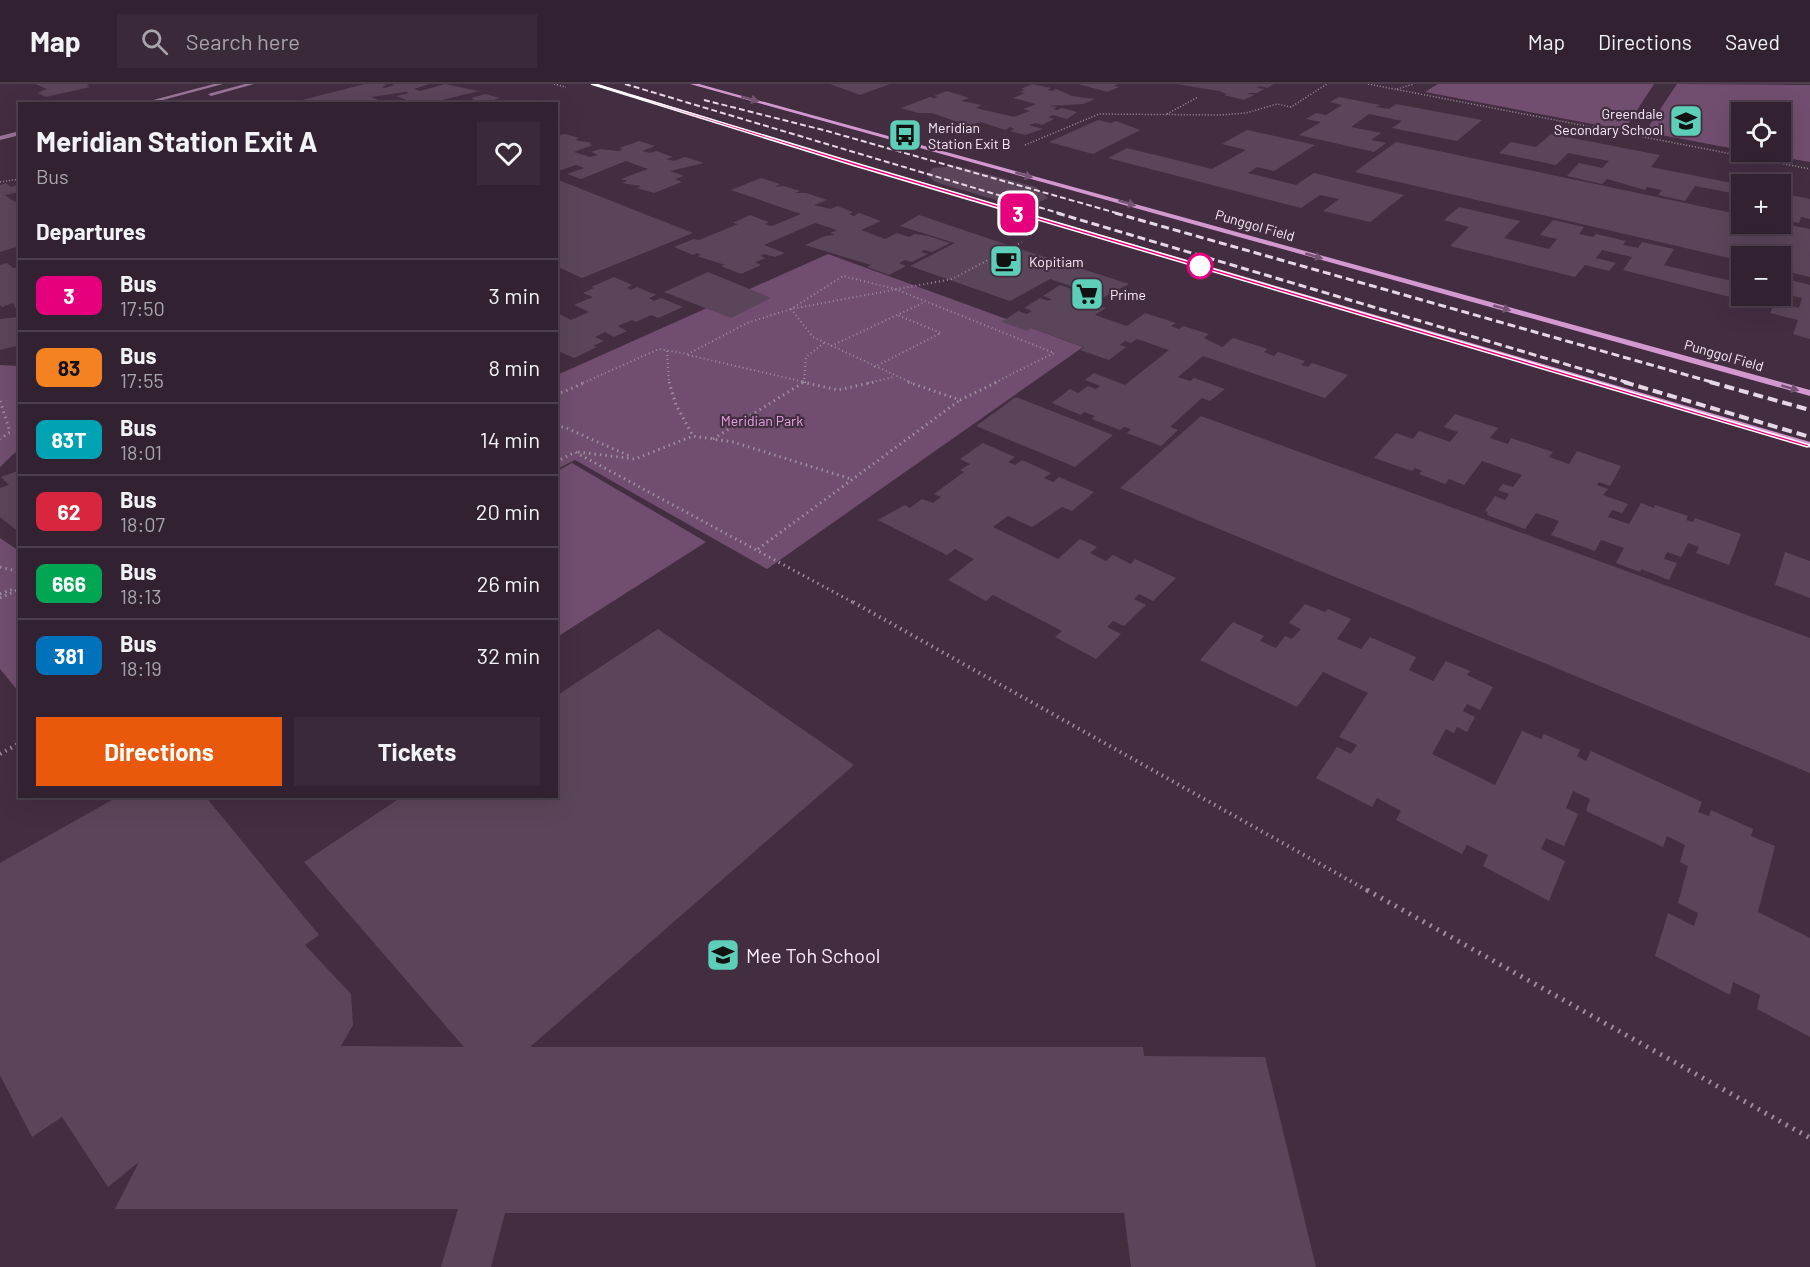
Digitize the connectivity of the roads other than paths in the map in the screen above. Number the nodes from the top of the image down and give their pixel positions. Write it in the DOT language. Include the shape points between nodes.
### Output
graph roads {
  1 [pos="220,84"];
  2 [pos="251,84"];
  3 [pos="593,84"];
  4 [pos="693,84"];
  5 [pos="148,102"];
  6 [pos="180,102"];
  7 [pos="18,134"];
  8 [pos="0,138"];
  9 [pos="18,142"];
  10 [pos="0,146"];
  11 [pos="1810,393"];
  12 [pos="1810,445"];
  1 -- 5 [label="street"];
  2 -- 6 [label="street"];
  3 -- 12 [label="street"];
  4 -- 11 [label="street, Punggol Field, one-way"];
  7 -- 8 [label="street"];
  9 -- 10 [label="street"];
}
